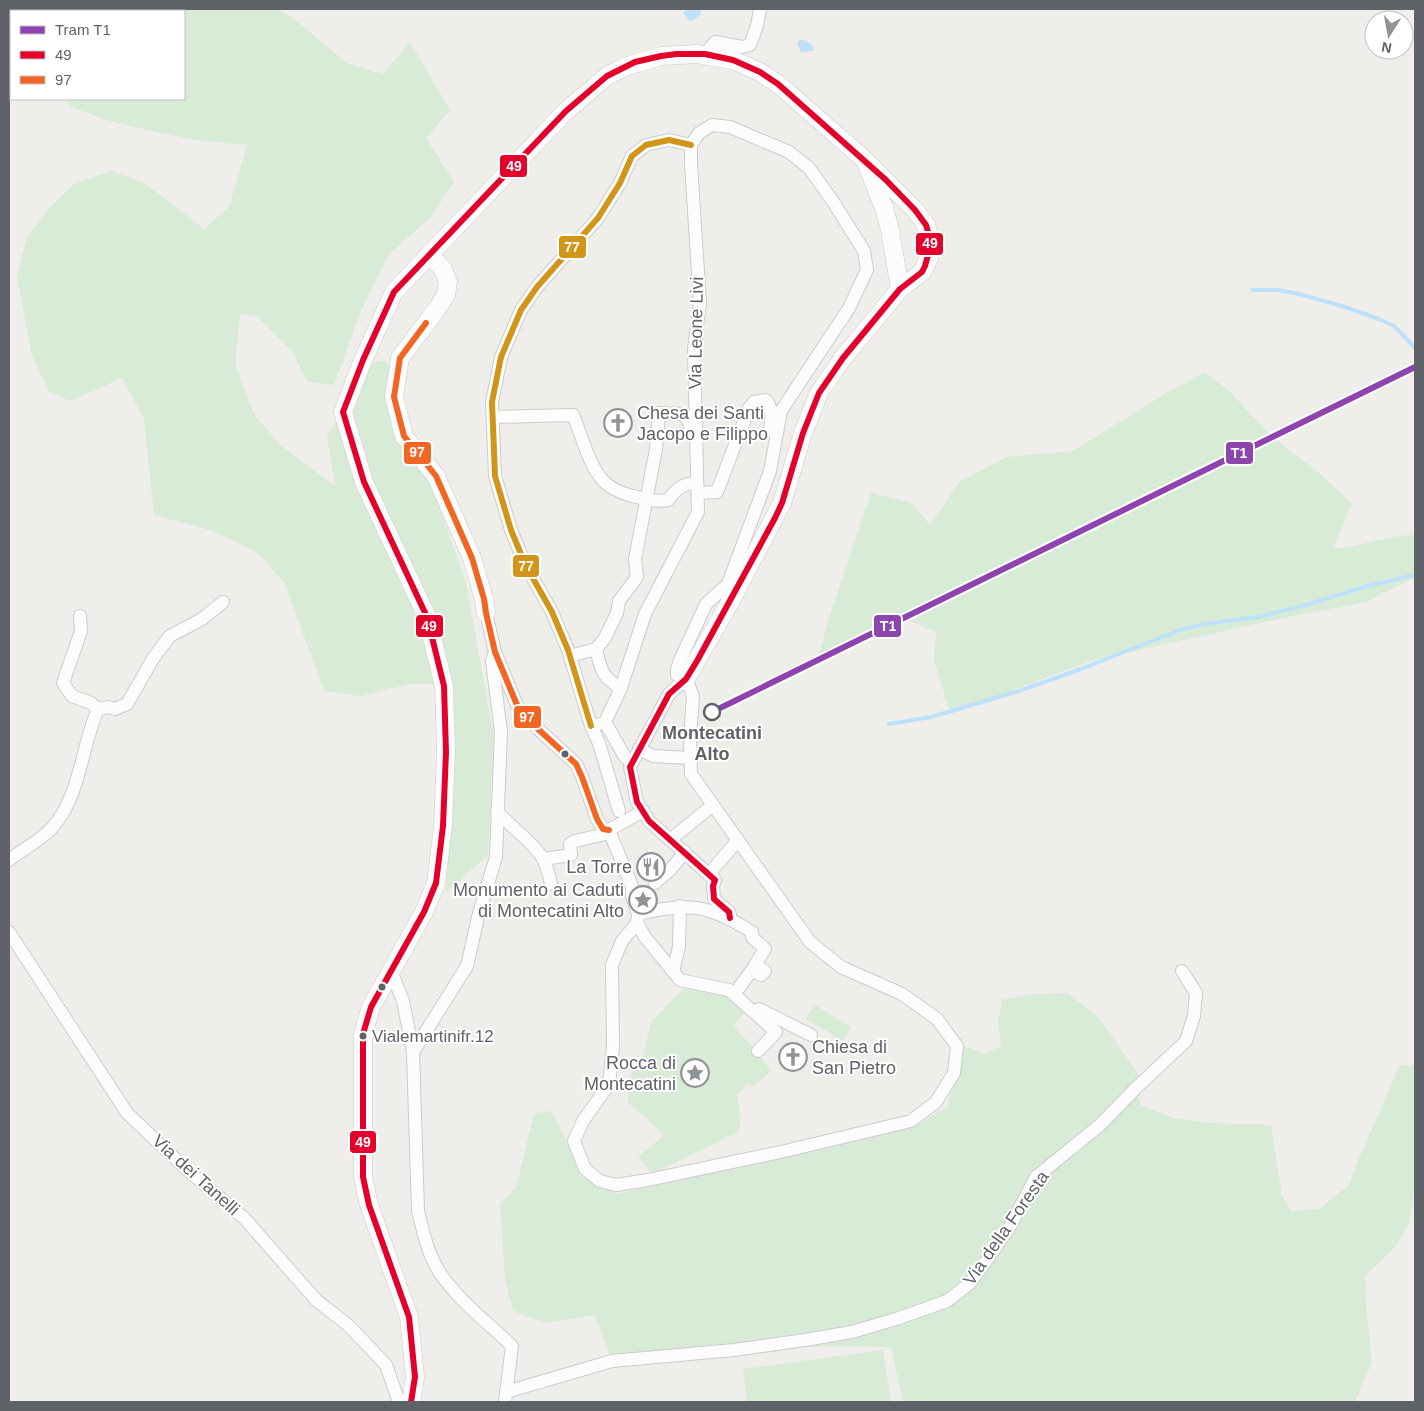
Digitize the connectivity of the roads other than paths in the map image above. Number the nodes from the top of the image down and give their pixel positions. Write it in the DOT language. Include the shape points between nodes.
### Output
graph roads {
  1 [pos="760,9"];
  2 [pos="705,54"];
  3 [pos="691,145"];
  4 [pos="866,161"];
  5 [pos="429,254"];
  6 [pos="900,289"];
  7 [pos="698,319"];
  8 [pos="683,414"];
  9 [pos="493,417"];
  10 [pos="697,453"];
  11 [pos="697,488"];
  12 [pos="646,500"];
  13 [pos="758,501"];
  14 [pos="223,602"];
  15 [pos="486,613"];
  16 [pos="80,616"];
  17 [pos="596,649"];
  18 [pos="495,652"];
  19 [pos="570,656"];
  20 [pos="686,679"];
  21 [pos="621,688"];
  22 [pos="98,709"];
  23 [pos="608,718"];
  24 [pos="590,722"];
  25 [pos="639,749"];
  26 [pos="689,758"];
  27 [pos="632,762"];
  28 [pos="713,805"];
  29 [pos="619,811"];
  30 [pos="643,811"];
  31 [pos="497,812"];
  32 [pos="609,831"];
  33 [pos="670,840"];
  34 [pos="738,840"];
  35 [pos="685,852"];
  36 [pos="543,859"];
  37 [pos="9,860"];
  38 [pos="709,874"];
  39 [pos="655,883"];
  40 [pos="552,884"];
  41 [pos="680,906"];
  42 [pos="730,918"];
  43 [pos="638,919"];
  44 [pos="9,932"];
  45 [pos="391,971"];
  46 [pos="1182,971"];
  47 [pos="673,972"];
  48 [pos="721,988"];
  49 [pos="738,989"];
  50 [pos="811,1034"];
  51 [pos="758,1051"];
  52 [pos="412,1052"];
  53 [pos="506,1397"];
  54 [pos="399,1402"];
  55 [pos="412,1402"];
  1 -- 2 [label="street" via="750,45 742,47 715,42"];
  2 -- 4 [label="street" via="733,60 770,78"];
  2 -- 5 [label="street" via="661,56 635,62 607,76 566,111"];
  3 -- 7 [label="street, Via Leone Livi" via="700,303"];
  3 -- 9 [label="street" via="669,140 646,145 632,156 598,218 537,287 522,310 501,357 492,402"];
  3 -- 13 [label="street" via="699,133 712,125 730,127 788,152 809,168 864,251 867,270 849,308 781,411 770,470"];
  4 -- 6 [label="street" via="890,230"];
  4 -- 6 [label="street" via="918,214 928,230 930,248 926,266"];
  5 -- 15 [label="street" via="443,269 448,282 446,295 400,358 394,397 404,436 436,476 468,548 481,584"];
  5 -- 45 [label="street" via="394,292 344,412 364,482 427,617 444,686 446,752 436,883 424,912"];
  6 -- 20 [label="street" via="843,358 819,393 782,503 730,604"];
  7 -- 8 [label="street" via="686,362 687,410"];
  7 -- 10 [label="street, Via Leone Livi" via="694,349"];
  8 -- 10 [label="street" via="689,422"];
  8 -- 12 [label="street" via="659,413"];
  9 -- 12 [label="street" via="573,415 598,473 607,484"];
  9 -- 19 [label="street" via="495,476 512,530"];
  10 -- 11 [label="street, Via Leone Livi"];
  11 -- 12 [label="street" via="684,485 668,500"];
  11 -- 13 [label="street" via="717,492 749,408 754,402 766,400 771,406 772,417"];
  11 -- 21 [label="street, Via Leone Livi" via="698,512 645,614"];
  12 -- 17 [label="street" via="635,559 637,577 619,601 617,614"];
  13 -- 20 [label="street" via="728,584 706,604 680,660 677,674"];
  14 -- 22 [label="street" via="202,619 170,636 127,704 115,709"];
  15 -- 18 [label="street"];
  16 -- 22 [label="street" via="81,632 63,683 72,696"];
  17 -- 19 [label="street"];
  17 -- 21 [label="street" via="601,672"];
  18 -- 31 [label="street" via="492,661 500,732"];
  18 -- 32 [label="street" via="517,705 576,764 597,819 603,829"];
  19 -- 24 [label="street"];
  20 -- 25 [label="street" via="669,694"];
  20 -- 26 [label="street" via="693,696"];
  21 -- 23 [label="street, Via Leone Livi"];
  22 -- 37 [label="street" via="66,807 53,827"];
  23 -- 24 [label="street"];
  23 -- 27 [label="street" via="625,757"];
  24 -- 29 [label="street"];
  25 -- 26 [label="street" via="653,756"];
  25 -- 27 [label="street"];
  26 -- 28 [label="street" via="691,774"];
  27 -- 30 [label="street" via="630,767"];
  28 -- 33 [label="street"];
  28 -- 34 [label="street"];
  30 -- 32 [label="street"];
  30 -- 33 [label="street"];
  31 -- 36 [label="street" via="530,842"];
  31 -- 52 [label="street" via="496,857 467,966"];
  32 -- 36 [label="street" via="574,841 570,844 571,855"];
  32 -- 43 [label="street" via="632,886"];
  33 -- 35 [label="street"];
  34 -- 38 [label="street"];
  34 -- 43 [label="street" via="810,942 841,967 902,994 938,1019 957,1046 954,1072 936,1102 911,1121 785,1151 648,1180 616,1185 600,1181 585,1169 574,1141 583,1121 609,1084 613,1046 612,965 622,941"];
  35 -- 38 [label="street"];
  35 -- 39 [label="street"];
  36 -- 40 [label="street"];
  38 -- 42 [label="street" via="715,880 714,900 729,912"];
  41 -- 42 [label="street"];
  41 -- 43 [label="street" via="663,908"];
  41 -- 47 [label="street" via="679,947"];
  42 -- 49 [label="street" via="752,932 752,937 765,950 755,965 765,971 761,975 752,970"];
  43 -- 47 [label="street" via="645,938"];
  44 -- 54 [label="street, Via dei Tanelli" via="127,1113 245,1219 316,1300 348,1325 386,1365"];
  45 -- 52 [label="street" via="403,1001"];
  45 -- 55 [label="street" via="370,1007 363,1034 363,1177 369,1205 409,1317 415,1377"];
  46 -- 53 [label="street, Via della Foresta" via="1196,993 1194,1016 1186,1041 1100,1125 1036,1177 1009,1228 986,1262 970,1283 947,1301 852,1332 734,1350 612,1361"];
  47 -- 48 [label="street" via="680,980"];
  48 -- 49 [label="street" via="723,984"];
  48 -- 51 [label="street" via="729,990 776,1032"];
  49 -- 50 [label="street" via="748,1002"];
  52 -- 53 [label="street" via="418,1211 424,1235 439,1272 454,1291 512,1346"];
}
